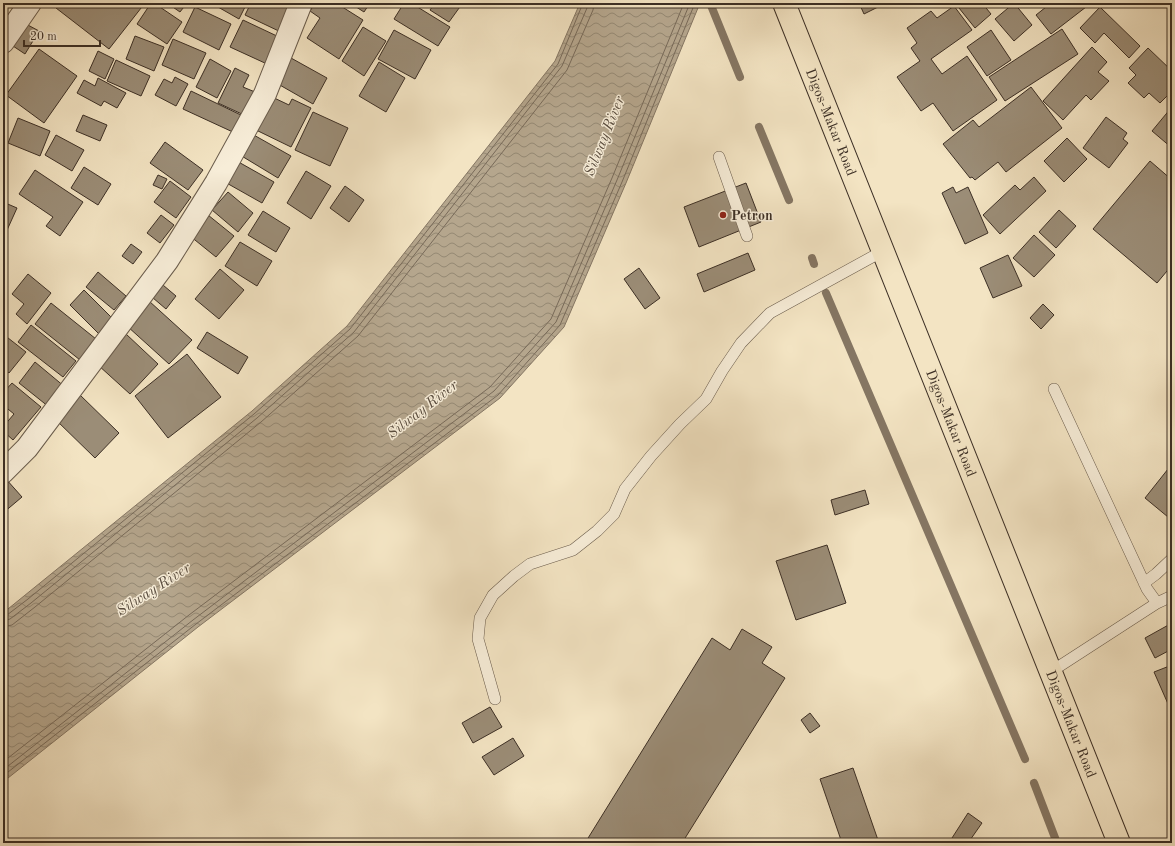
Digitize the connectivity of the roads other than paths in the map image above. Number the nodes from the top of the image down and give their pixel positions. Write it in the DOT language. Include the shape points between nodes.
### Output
graph roads {
  1 [pos="30,3"];
  2 [pos="301,3"];
  3 [pos="784,3"];
  4 [pos="3,42"];
  5 [pos="719,157"];
  6 [pos="748,236"];
  7 [pos="883,251"];
  8 [pos="1054,390"];
  9 [pos="3,472"];
  10 [pos="1172,559"];
  11 [pos="1144,582"];
  12 [pos="1172,596"];
  13 [pos="1157,603"];
  14 [pos="1052,671"];
  15 [pos="495,699"];
  16 [pos="1119,843"];
  1 -- 4 [label="street"];
  2 -- 9 [label="street" via="265,94 216,184 162,267 27,448"];
  3 -- 7 [label="main road, Digos-Makar Road"];
  5 -- 6 [label="lane"];
  7 -- 14 [label="main road, Digos-Makar Road"];
  7 -- 15 [label="lane" via="770,312 741,343 706,399 651,456 625,489 614,514 573,550 530,564 494,595 480,618 478,639"];
  8 -- 11 [label="lane"];
  10 -- 11 [label="lane"];
  11 -- 13 [label="lane"];
  12 -- 13 [label="lane"];
  13 -- 14 [label="lane"];
  14 -- 16 [label="main road, Digos-Makar Road"];
}
